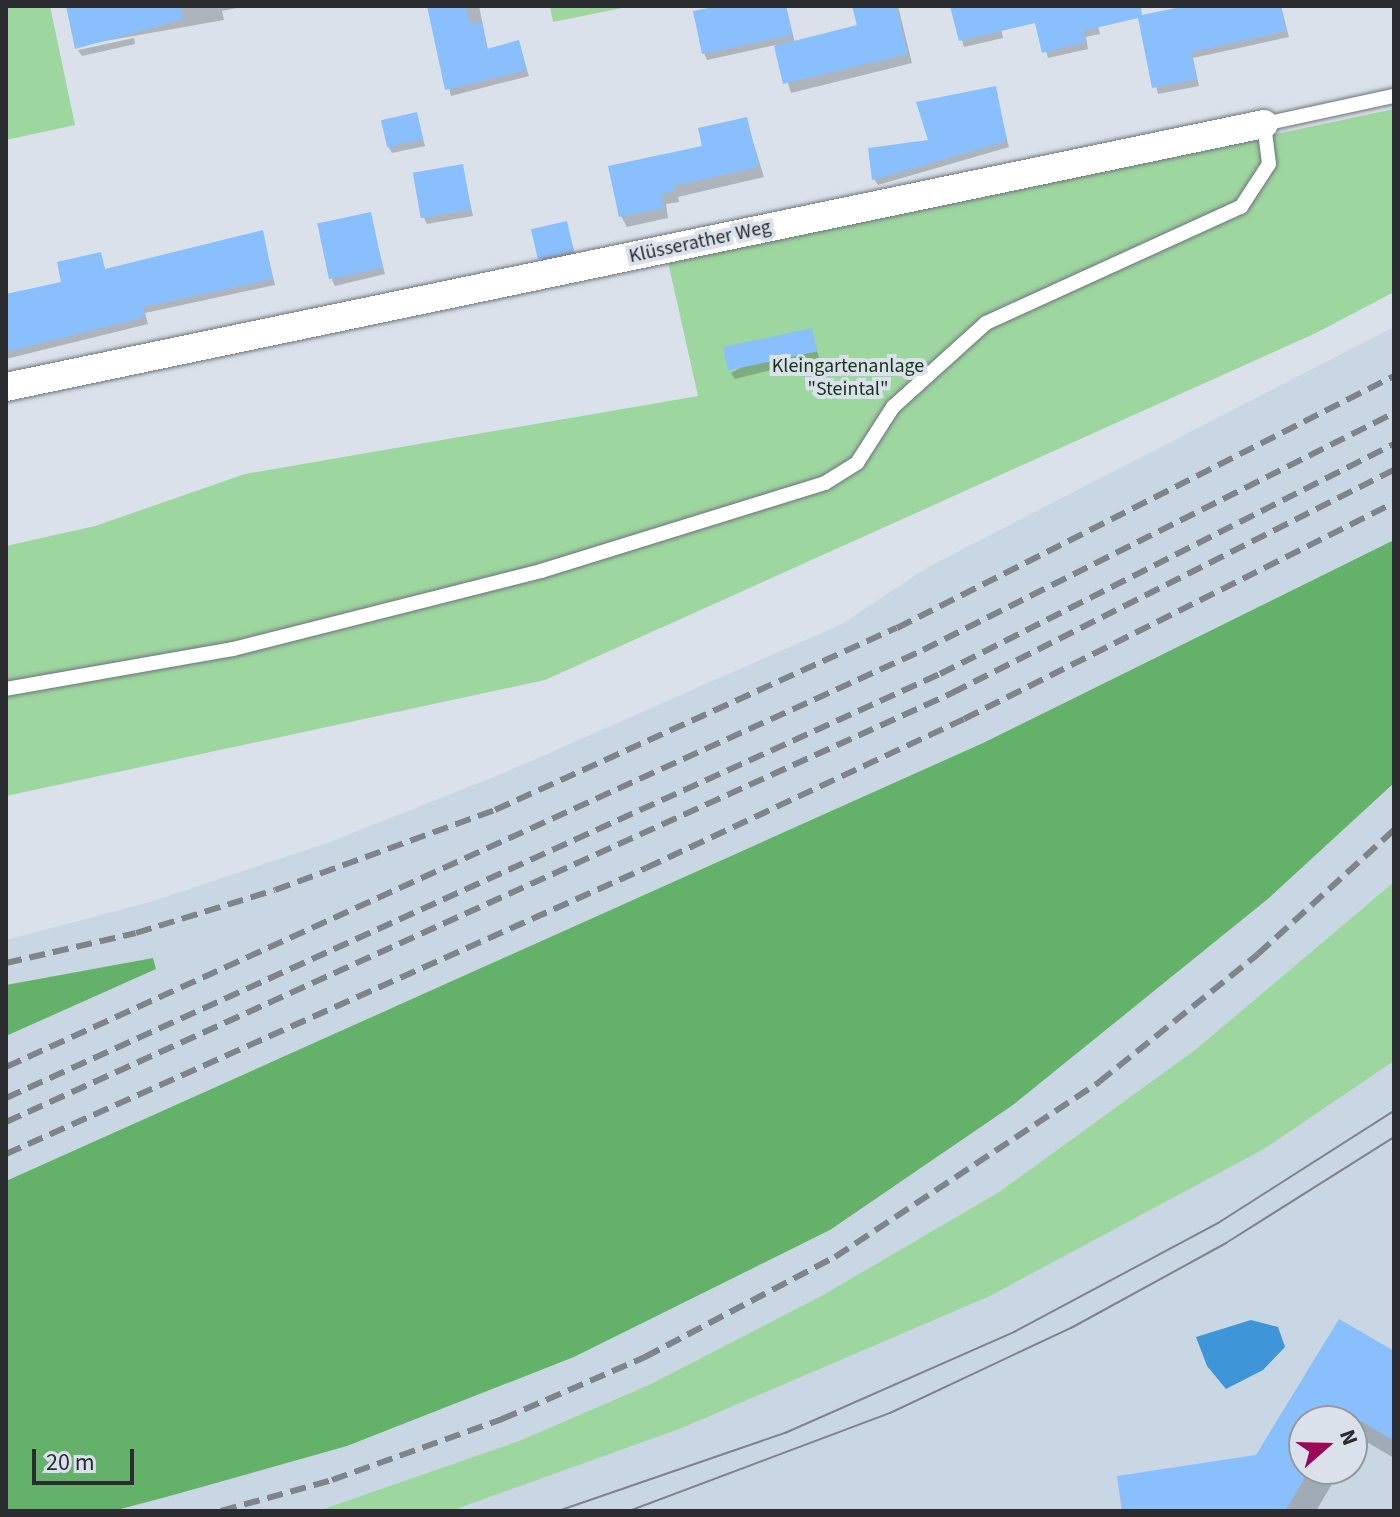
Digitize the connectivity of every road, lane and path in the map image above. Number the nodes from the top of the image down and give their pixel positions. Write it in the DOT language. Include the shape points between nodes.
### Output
graph roads {
  1 [pos="1394,96"];
  2 [pos="1264,124"];
  3 [pos="6,387"];
  4 [pos="6,689"];
  1 -- 2 [label="lane, Klüsserather Weg"];
  2 -- 3 [label="street, Klüsserather Weg"];
  2 -- 4 [label="lane" via="1269,164 1241,207 986,323 893,407 857,463 825,483 541,571 249,645"];
}
